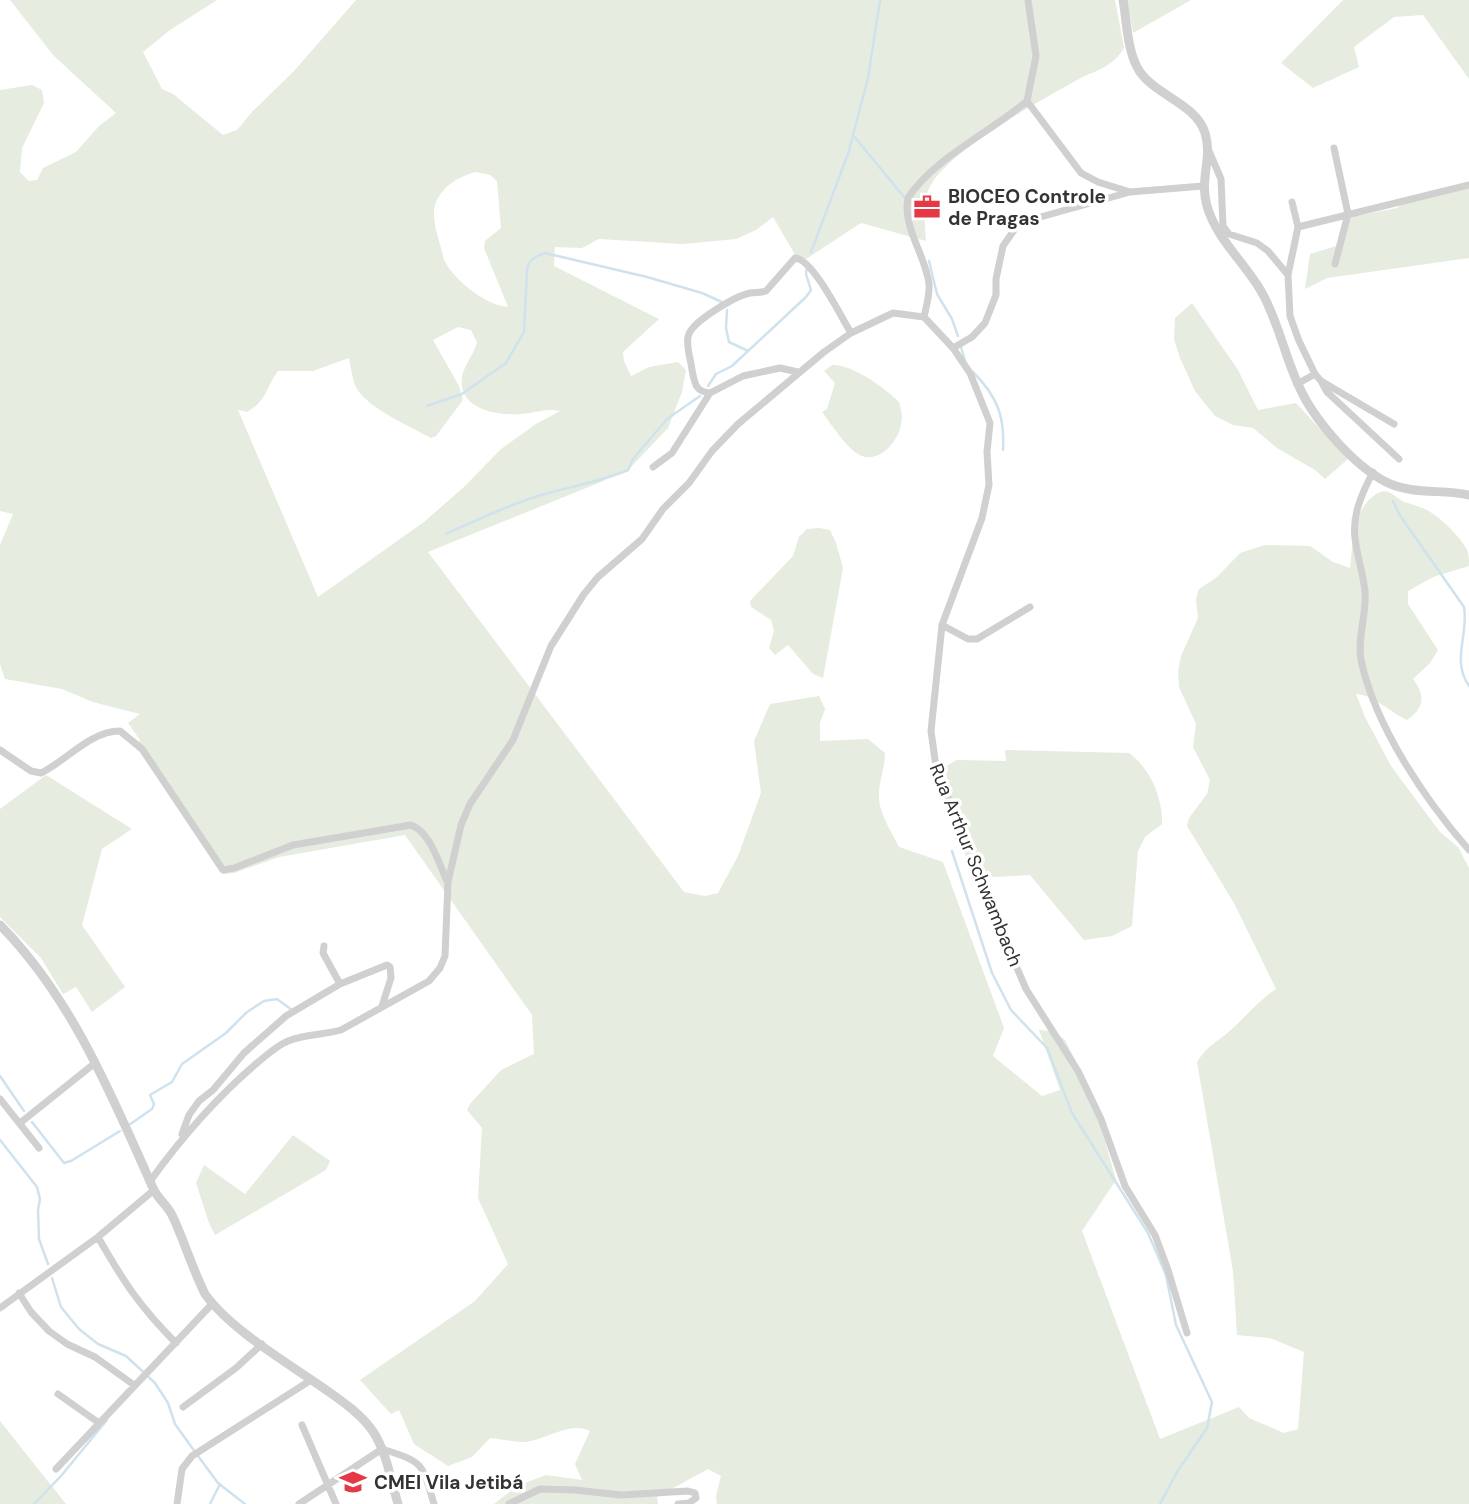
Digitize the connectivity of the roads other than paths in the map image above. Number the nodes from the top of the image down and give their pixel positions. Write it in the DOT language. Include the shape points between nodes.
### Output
graph roads {
  1 [pos="1028,0"];
  2 [pos="1123,0"];
  3 [pos="1027,101"];
  4 [pos="1334,148"];
  5 [pos="1209,151"];
  6 [pos="1469,185"];
  7 [pos="1203,186"];
  8 [pos="1130,192"];
  9 [pos="1292,202"];
  10 [pos="1348,214"];
  11 [pos="1298,227"];
  12 [pos="1335,264"];
  13 [pos="1288,275"];
  14 [pos="924,317"];
  15 [pos="851,333"];
  16 [pos="953,348"];
  17 [pos="799,372"];
  18 [pos="1315,374"];
  19 [pos="1321,382"];
  20 [pos="1297,384"];
  21 [pos="710,393"];
  22 [pos="1394,424"];
  23 [pos="1399,460"];
  24 [pos="653,467"];
  25 [pos="1373,472"];
  26 [pos="1469,495"];
  27 [pos="1030,607"];
  28 [pos="942,625"];
  29 [pos="0,750"];
  30 [pos="1469,850"];
  31 [pos="448,882"];
  32 [pos="0,925"];
  33 [pos="324,946"];
  34 [pos="340,984"];
  35 [pos="382,1006"];
  36 [pos="95,1063"];
  37 [pos="0,1098"];
  38 [pos="20,1123"];
  39 [pos="180,1139"];
  40 [pos="38,1148"];
  41 [pos="152,1185"];
  42 [pos="98,1237"];
  43 [pos="19,1293"];
  44 [pos="212,1304"];
  45 [pos="0,1308"];
  46 [pos="1187,1333"];
  47 [pos="176,1343"];
  48 [pos="262,1344"];
  49 [pos="311,1380"];
  50 [pos="134,1385"];
  51 [pos="58,1394"];
  52 [pos="183,1407"];
  53 [pos="99,1423"];
  54 [pos="302,1425"];
  55 [pos="382,1449"];
  56 [pos="56,1469"];
  57 [pos="328,1486"];
  58 [pos="177,1504"];
  59 [pos="299,1504"];
  60 [pos="335,1504"];
  61 [pos="398,1504"];
  62 [pos="434,1504"];
  63 [pos="509,1504"];
  64 [pos="678,1504"];
  1 -- 3 [label="street" via="1036,56"];
  2 -- 5 [label="street" via="1139,70 1199,120"];
  3 -- 8 [label="street" via="1081,173"];
  3 -- 14 [label="street" via="953,154 908,198 911,228 929,287"];
  4 -- 10 [label="street"];
  5 -- 7 [label="street"];
  5 -- 13 [label="street" via="1222,179 1223,226 1229,234 1268,251"];
  6 -- 10 [label="street"];
  7 -- 8 [label="street"];
  7 -- 20 [label="street" via="1214,225 1261,291"];
  8 -- 16 [label="street" via="1019,223 1003,246 996,295 985,323"];
  9 -- 11 [label="street"];
  10 -- 11 [label="street"];
  10 -- 12 [label="street"];
  11 -- 13 [label="street"];
  13 -- 18 [label="street" via="1290,316"];
  14 -- 15 [label="street" via="893,313"];
  14 -- 16 [label="street, Rua Arthur Schwambach"];
  15 -- 17 [label="street"];
  15 -- 21 [label="street" via="821,283 803,260 795,258 766,291 749,293 705,316 691,330 688,346 695,386"];
  16 -- 28 [label="street, Rua Arthur Schwambach" via="970,373 989,423 989,485 982,518"];
  17 -- 21 [label="street" via="780,368 743,376"];
  17 -- 31 [label="street" via="738,424 642,539 584,594 551,646 513,740 470,804"];
  18 -- 19 [label="street"];
  18 -- 20 [label="street"];
  19 -- 22 [label="street"];
  19 -- 23 [label="street"];
  20 -- 25 [label="street" via="1342,448"];
  21 -- 24 [label="street" via="671,453"];
  25 -- 26 [label="street" via="1404,487"];
  25 -- 30 [label="street" via="1362,493 1354,535 1366,604 1361,658 1370,688 1411,774"];
  27 -- 28 [label="street" via="977,639"];
  28 -- 46 [label="street, Rua Arthur Schwambach" via="930,731 937,774 977,861 1017,968 1078,1072 1125,1186 1155,1235"];
  29 -- 31 [label="street" via="41,773 94,739 120,731 142,749 223,870 292,845 411,825 426,836"];
  31 -- 35 [label="street" via="445,957 429,981"];
  32 -- 36 [label="street" via="37,965"];
  33 -- 34 [label="street" via="323,953"];
  34 -- 35 [label="street" via="387,965 391,978"];
  34 -- 39 [label="street" via="286,1016 244,1053 199,1101"];
  35 -- 39 [label="street" via="341,1030 277,1046"];
  36 -- 38 [label="street"];
  36 -- 41 [label="street"];
  37 -- 38 [label="street"];
  38 -- 40 [label="street"];
  39 -- 41 [label="street"];
  41 -- 42 [label="street"];
  41 -- 44 [label="street" via="170,1211"];
  42 -- 43 [label="street"];
  42 -- 47 [label="street" via="127,1288"];
  43 -- 45 [label="street"];
  43 -- 50 [label="street" via="49,1331"];
  44 -- 47 [label="street"];
  44 -- 48 [label="street"];
  47 -- 50 [label="street"];
  48 -- 49 [label="street"];
  48 -- 52 [label="street"];
  49 -- 55 [label="street" via="358,1415"];
  49 -- 58 [label="street" via="192,1456 182,1469"];
  50 -- 53 [label="street"];
  51 -- 53 [label="street"];
  53 -- 56 [label="street"];
  54 -- 57 [label="street"];
  55 -- 57 [label="street"];
  55 -- 61 [label="street"];
  55 -- 62 [label="street" via="419,1464"];
  57 -- 59 [label="street"];
  57 -- 60 [label="street"];
  63 -- 64 [label="street" via="540,1489 621,1495 695,1493 693,1501"];
}
